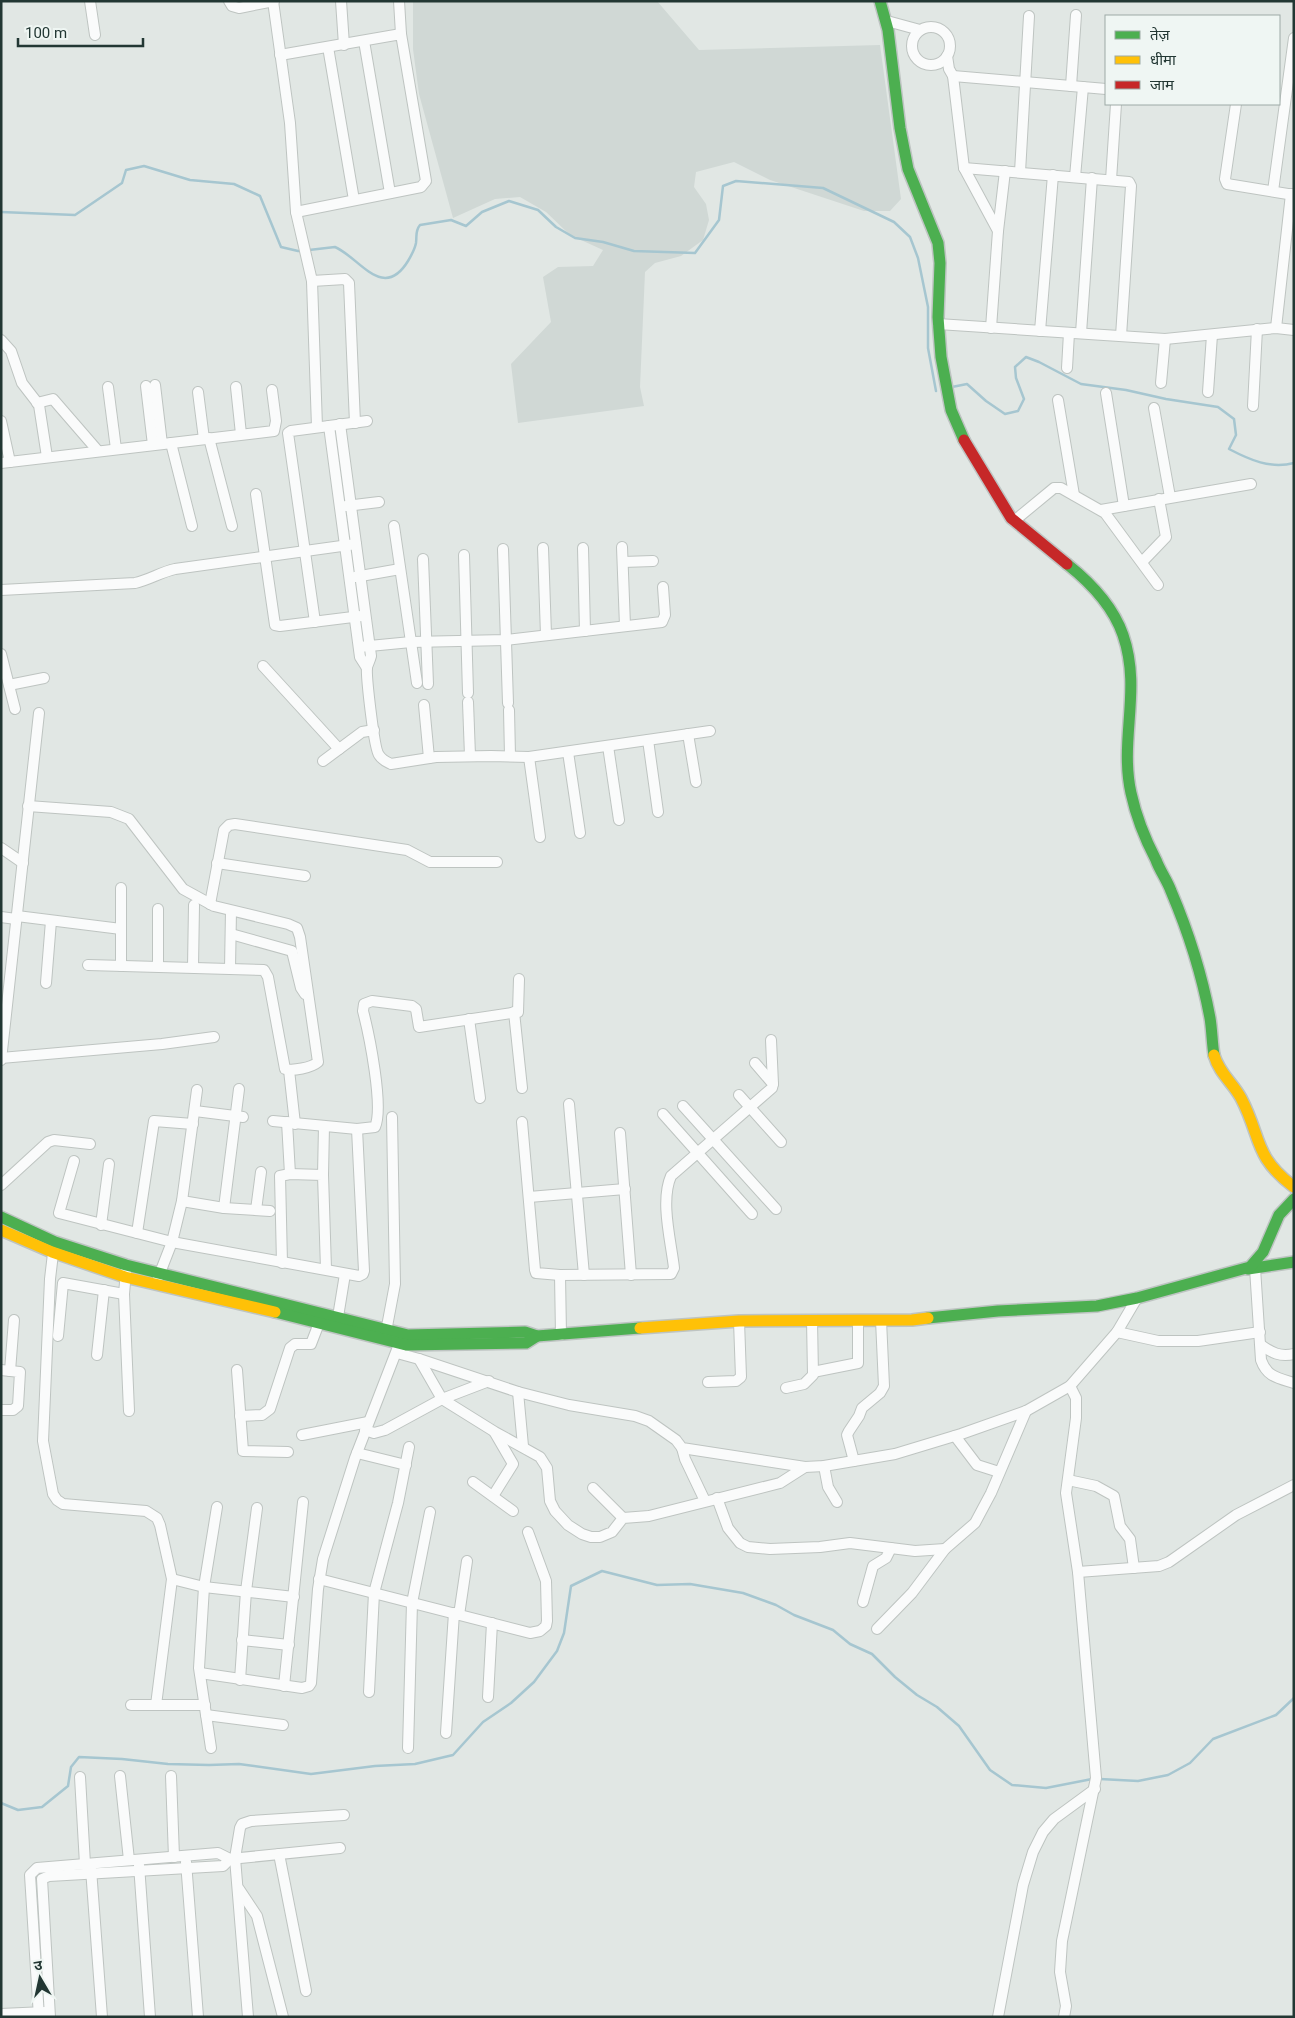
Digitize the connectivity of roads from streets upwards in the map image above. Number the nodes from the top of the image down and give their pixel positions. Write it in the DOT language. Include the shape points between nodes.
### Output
graph roads {
  1 [pos="90,1"];
  2 [pos="229,1"];
  3 [pos="274,1"];
  4 [pos="341,1"];
  5 [pos="399,1"];
  6 [pos="880,1"];
  7 [pos="1076,15"];
  8 [pos="1029,16"];
  9 [pos="887,21"];
  10 [pos="920,30"];
  11 [pos="400,34"];
  12 [pos="95,35"];
  13 [pos="1294,38"];
  14 [pos="364,41"];
  15 [pos="344,44"];
  16 [pos="328,47"];
  17 [pos="280,55"];
  18 [pos="947,56"];
  19 [pos="937,64"];
  20 [pos="951,73"];
  21 [pos="1025,82"];
  22 [pos="1071,86"];
  23 [pos="1083,87"];
  24 [pos="1105,89"];
  25 [pos="1116,105"];
  26 [pos="1236,105"];
  27 [pos="964,168"];
  28 [pos="1005,171"];
  29 [pos="1020,172"];
  30 [pos="1053,175"];
  31 [pos="1076,177"];
  32 [pos="1092,178"];
  33 [pos="1111,180"];
  34 [pos="1273,192"];
  35 [pos="390,193"];
  36 [pos="1292,194"];
  37 [pos="354,200"];
  38 [pos="296,212"];
  39 [pos="998,231"];
  40 [pos="312,281"];
  41 [pos="938,324"];
  42 [pos="991,328"];
  43 [pos="1276,328"];
  44 [pos="1258,329"];
  45 [pos="1294,330"];
  46 [pos="1040,331"];
  47 [pos="1069,333"];
  48 [pos="1081,334"];
  49 [pos="1212,335"];
  50 [pos="1121,336"];
  51 [pos="1165,339"];
  52 [pos="1,340"];
  53 [pos="1067,368"];
  54 [pos="1161,383"];
  55 [pos="151,385"];
  56 [pos="236,387"];
  57 [pos="108,388"];
  58 [pos="272,390"];
  59 [pos="198,392"];
  60 [pos="1208,392"];
  61 [pos="1106,393"];
  62 [pos="1058,400"];
  63 [pos="37,403"];
  64 [pos="1253,406"];
  65 [pos="1154,408"];
  66 [pos="1,421"];
  67 [pos="367,421"];
  68 [pos="354,422"];
  69 [pos="335,425"];
  70 [pos="316,427"];
  71 [pos="241,434"];
  72 [pos="206,439"];
  73 [pos="162,444"];
  74 [pos="116,449"];
  75 [pos="98,451"];
  76 [pos="47,457"];
  77 [pos="5,462"];
  78 [pos="1251,484"];
  79 [pos="256,494"];
  80 [pos="1074,495"];
  81 [pos="1170,497"];
  82 [pos="1159,499"];
  83 [pos="379,502"];
  84 [pos="1124,506"];
  85 [pos="346,507"];
  86 [pos="1101,510"];
  87 [pos="1014,521"];
  88 [pos="192,526"];
  89 [pos="232,526"];
  90 [pos="394,526"];
  91 [pos="351,545"];
  92 [pos="622,547"];
  93 [pos="543,548"];
  94 [pos="583,548"];
  95 [pos="503,549"];
  96 [pos="304,552"];
  97 [pos="464,555"];
  98 [pos="265,557"];
  99 [pos="423,559"];
  100 [pos="653,561"];
  101 [pos="622,562"];
  102 [pos="1142,562"];
  103 [pos="400,570"];
  104 [pos="355,577"];
  105 [pos="1158,585"];
  106 [pos="663,587"];
  107 [pos="1,590"];
  108 [pos="360,616"];
  109 [pos="315,622"];
  110 [pos="625,626"];
  111 [pos="585,631"];
  112 [pos="546,636"];
  113 [pos="506,640"];
  114 [pos="411,642"];
  115 [pos="467,642"];
  116 [pos="426,643"];
  117 [pos="364,646"];
  118 [pos="1,654"];
  119 [pos="262,666"];
  120 [pos="44,678"];
  121 [pos="417,683"];
  122 [pos="428,684"];
  123 [pos="7,690"];
  124 [pos="424,704"];
  125 [pos="15,709"];
  126 [pos="39,713"];
  127 [pos="374,730"];
  128 [pos="710,731"];
  129 [pos="688,734"];
  130 [pos="648,740"];
  131 [pos="608,746"];
  132 [pos="340,749"];
  133 [pos="568,752"];
  134 [pos="470,756"];
  135 [pos="510,756"];
  136 [pos="529,757"];
  137 [pos="428,758"];
  138 [pos="323,761"];
  139 [pos="696,782"];
  140 [pos="28,806"];
  141 [pos="658,812"];
  142 [pos="619,820"];
  143 [pos="580,833"];
  144 [pos="540,837"];
  145 [pos="1,848"];
  146 [pos="497,862"];
  147 [pos="23,863"];
  148 [pos="217,863"];
  149 [pos="305,876"];
  150 [pos="121,888"];
  151 [pos="210,904"];
  152 [pos="194,905"];
  153 [pos="158,909"];
  154 [pos="232,911"];
  155 [pos="1,917"];
  156 [pos="16,917"];
  157 [pos="51,921"];
  158 [pos="121,929"];
  159 [pos="231,934"];
  160 [pos="88,965"];
  161 [pos="121,966"];
  162 [pos="158,966"];
  163 [pos="193,967"];
  164 [pos="230,968"];
  165 [pos="520,978"];
  166 [pos="46,983"];
  167 [pos="309,998"];
  168 [pos="514,1012"];
  169 [pos="469,1020"];
  170 [pos="214,1037"];
  171 [pos="770,1040"];
  172 [pos="1,1059"];
  173 [pos="755,1063"];
  174 [pos="289,1070"];
  175 [pos="773,1084"];
  176 [pos="522,1088"];
  177 [pos="239,1089"];
  178 [pos="197,1090"];
  179 [pos="739,1095"];
  180 [pos="480,1098"];
  181 [pos="570,1104"];
  182 [pos="683,1106"];
  183 [pos="751,1108"];
  184 [pos="195,1111"];
  185 [pos="664,1114"];
  186 [pos="239,1116"];
  187 [pos="392,1117"];
  188 [pos="273,1121"];
  189 [pos="522,1122"];
  190 [pos="291,1123"];
  191 [pos="193,1124"];
  192 [pos="324,1126"];
  193 [pos="357,1129"];
  194 [pos="620,1133"];
  195 [pos="714,1139"];
  196 [pos="782,1142"];
  197 [pos="90,1144"];
  198 [pos="698,1152"];
  199 [pos="74,1162"];
  200 [pos="109,1164"];
  201 [pos="260,1172"];
  202 [pos="290,1174"];
  203 [pos="323,1175"];
  204 [pos="1,1185"];
  205 [pos="1294,1187"];
  206 [pos="625,1189"];
  207 [pos="578,1193"];
  208 [pos="528,1198"];
  209 [pos="1294,1199"];
  210 [pos="182,1201"];
  211 [pos="224,1208"];
  212 [pos="776,1209"];
  213 [pos="256,1210"];
  214 [pos="270,1211"];
  215 [pos="752,1214"];
  216 [pos="1,1217"];
  217 [pos="101,1225"];
  218 [pos="1,1230"];
  219 [pos="137,1233"];
  220 [pos="172,1242"];
  221 [pos="54,1247"];
  222 [pos="1294,1262"];
  223 [pos="282,1263"];
  224 [pos="1255,1268"];
  225 [pos="326,1269"];
  226 [pos="1239,1270"];
  227 [pos="126,1271"];
  228 [pos="345,1274"];
  229 [pos="560,1275"];
  230 [pos="584,1275"];
  231 [pos="631,1275"];
  232 [pos="158,1278"];
  233 [pos="104,1290"];
  234 [pos="124,1294"];
  235 [pos="1137,1298"];
  236 [pos="321,1318"];
  237 [pos="14,1320"];
  238 [pos="739,1320"];
  239 [pos="812,1320"];
  240 [pos="881,1320"];
  241 [pos="858,1321"];
  242 [pos="337,1322"];
  243 [pos="1117,1332"];
  244 [pos="1260,1332"];
  245 [pos="385,1335"];
  246 [pos="561,1335"];
  247 [pos="58,1336"];
  248 [pos="399,1343"];
  249 [pos="1261,1345"];
  250 [pos="1294,1354"];
  251 [pos="97,1355"];
  252 [pos="419,1358"];
  253 [pos="237,1370"];
  254 [pos="6,1371"];
  255 [pos="813,1372"];
  256 [pos="489,1381"];
  257 [pos="708,1382"];
  258 [pos="1294,1383"];
  259 [pos="1070,1386"];
  260 [pos="786,1388"];
  261 [pos="518,1392"];
  262 [pos="442,1399"];
  263 [pos="1,1410"];
  264 [pos="128,1411"];
  265 [pos="1026,1411"];
  266 [pos="240,1416"];
  267 [pos="367,1426"];
  268 [pos="495,1432"];
  269 [pos="302,1435"];
  270 [pos="955,1436"];
  271 [pos="523,1446"];
  272 [pos="409,1447"];
  273 [pos="682,1448"];
  274 [pos="288,1452"];
  275 [pos="357,1453"];
  276 [pos="854,1461"];
  277 [pos="406,1465"];
  278 [pos="824,1466"];
  279 [pos="805,1467"];
  280 [pos="999,1472"];
  281 [pos="1068,1480"];
  282 [pos="473,1482"];
  283 [pos="1294,1485"];
  284 [pos="593,1488"];
  285 [pos="492,1496"];
  286 [pos="717,1498"];
  287 [pos="705,1501"];
  288 [pos="303,1502"];
  289 [pos="837,1502"];
  290 [pos="217,1507"];
  291 [pos="257,1508"];
  292 [pos="513,1511"];
  293 [pos="430,1512"];
  294 [pos="623,1518"];
  295 [pos="528,1532"];
  296 [pos="891,1548"];
  297 [pos="945,1549"];
  298 [pos="467,1561"];
  299 [pos="1134,1568"];
  300 [pos="1078,1572"];
  301 [pos="172,1579"];
  302 [pos="319,1579"];
  303 [pos="204,1587"];
  304 [pos="246,1591"];
  305 [pos="374,1593"];
  306 [pos="294,1597"];
  307 [pos="863,1602"];
  308 [pos="412,1603"];
  309 [pos="456,1614"];
  310 [pos="492,1623"];
  311 [pos="877,1629"];
  312 [pos="242,1640"];
  313 [pos="289,1645"];
  314 [pos="200,1673"];
  315 [pos="240,1680"];
  316 [pos="284,1686"];
  317 [pos="369,1692"];
  318 [pos="488,1697"];
  319 [pos="130,1705"];
  320 [pos="156,1705"];
  321 [pos="205,1710"];
  322 [pos="283,1725"];
  323 [pos="446,1733"];
  324 [pos="211,1748"];
  325 [pos="408,1748"];
  326 [pos="120,1776"];
  327 [pos="171,1776"];
  328 [pos="80,1777"];
  329 [pos="1095,1789"];
  330 [pos="344,1815"];
  331 [pos="340,1848"];
  332 [pos="279,1854"];
  333 [pos="186,1856"];
  334 [pos="174,1857"];
  335 [pos="233,1858"];
  336 [pos="134,1859"];
  337 [pos="88,1864"];
  338 [pos="187,1869"];
  339 [pos="33,1871"];
  340 [pos="140,1871"];
  341 [pos="91,1874"];
  342 [pos="42,1880"];
  343 [pos="238,1888"];
  344 [pos="306,1991"];
  345 [pos="1,2014"];
  346 [pos="50,2014"];
  347 [pos="39,2015"];
  348 [pos="102,2017"];
  349 [pos="150,2017"];
  350 [pos="198,2017"];
  351 [pos="248,2017"];
  352 [pos="283,2017"];
  353 [pos="998,2017"];
  354 [pos="1064,2017"];
  1 -- 12 [label="street"];
  2 -- 3 [label="street" via="239,8"];
  3 -- 17 [label="street"];
  4 -- 15 [label="street"];
  5 -- 11 [label="street"];
  6 -- 9 [label="street"];
  7 -- 22 [label="street"];
  8 -- 21 [label="street"];
  9 -- 10 [label="street"];
  9 -- 41 [label="street" via="908,168 938,241"];
  10 -- 18 [label="street" via="932,27 944,32 950,43"];
  10 -- 19 [label="street" via="913,40 915,57 925,64"];
  11 -- 14 [label="street"];
  11 -- 35 [label="street" via="426,181 421,187"];
  13 -- 34 [label="street"];
  14 -- 15 [label="street"];
  14 -- 35 [label="street"];
  15 -- 16 [label="street"];
  16 -- 17 [label="street"];
  16 -- 37 [label="street"];
  17 -- 38 [label="street" via="290,123"];
  18 -- 19 [label="street"];
  18 -- 20 [label="street"];
  19 -- 20 [label="street"];
  20 -- 21 [label="street"];
  20 -- 27 [label="street"];
  21 -- 22 [label="street"];
  21 -- 29 [label="street"];
  22 -- 23 [label="street"];
  23 -- 24 [label="street"];
  23 -- 31 [label="street"];
  25 -- 33 [label="street"];
  26 -- 34 [label="street" via="1226,181"];
  27 -- 28 [label="street"];
  27 -- 39 [label="street"];
  28 -- 29 [label="street"];
  28 -- 39 [label="street"];
  29 -- 30 [label="street"];
  30 -- 31 [label="street"];
  30 -- 46 [label="street"];
  31 -- 32 [label="street"];
  32 -- 33 [label="street"];
  32 -- 48 [label="street"];
  33 -- 50 [label="street" via="1127,181 1131,186"];
  34 -- 36 [label="street"];
  35 -- 37 [label="street"];
  36 -- 43 [label="street"];
  37 -- 38 [label="street"];
  38 -- 40 [label="street"];
  39 -- 42 [label="street"];
  40 -- 68 [label="street" via="345,279 349,283"];
  40 -- 70 [label="street"];
  41 -- 42 [label="street"];
  41 -- 87 [label="street" via="952,412 960,432"];
  42 -- 46 [label="street"];
  43 -- 44 [label="street"];
  43 -- 45 [label="street"];
  44 -- 49 [label="street"];
  44 -- 64 [label="street"];
  46 -- 47 [label="street"];
  47 -- 48 [label="street"];
  47 -- 53 [label="street"];
  48 -- 50 [label="street"];
  49 -- 51 [label="street"];
  49 -- 60 [label="street"];
  50 -- 51 [label="street"];
  51 -- 54 [label="street"];
  52 -- 63 [label="street" via="11,351 22,383"];
  55 -- 73 [label="street"];
  56 -- 71 [label="street"];
  57 -- 74 [label="street"];
  58 -- 71 [label="street" via="274,431"];
  59 -- 72 [label="street"];
  61 -- 84 [label="street"];
  62 -- 80 [label="street"];
  63 -- 75 [label="street" via="53,399"];
  63 -- 76 [label="street"];
  65 -- 81 [label="street"];
  66 -- 77 [label="street"];
  67 -- 68 [label="street"];
  68 -- 69 [label="street"];
  69 -- 70 [label="street"];
  69 -- 85 [label="street"];
  70 -- 96 [label="street" via="288,433"];
  71 -- 72 [label="street"];
  72 -- 73 [label="street"];
  72 -- 89 [label="street"];
  73 -- 74 [label="street"];
  73 -- 88 [label="street"];
  74 -- 75 [label="street"];
  75 -- 76 [label="street"];
  76 -- 77 [label="street"];
  78 -- 81 [label="street"];
  79 -- 98 [label="street"];
  80 -- 86 [label="street"];
  80 -- 87 [label="street" via="1054,488"];
  81 -- 82 [label="street"];
  82 -- 84 [label="street"];
  82 -- 102 [label="street" via="1166,537"];
  83 -- 85 [label="street"];
  84 -- 86 [label="street"];
  85 -- 91 [label="street"];
  86 -- 102 [label="street"];
  87 -- 205 [label="street" via="1088,581 1110,606 1119,623 1130,658 1132,677 1127,766 1129,786 1144,834 1168,880 1187,936 1209,1014 1217,1064 1240,1095 1263,1158"];
  90 -- 103 [label="street"];
  91 -- 96 [label="street"];
  91 -- 104 [label="street"];
  92 -- 101 [label="street"];
  93 -- 112 [label="street"];
  94 -- 111 [label="street"];
  95 -- 113 [label="street"];
  96 -- 98 [label="street"];
  96 -- 109 [label="street"];
  97 -- 115 [label="street"];
  98 -- 107 [label="street" via="174,568 145,581"];
  98 -- 109 [label="street" via="275,625"];
  99 -- 116 [label="street"];
  100 -- 101 [label="street"];
  101 -- 110 [label="street"];
  102 -- 105 [label="street"];
  103 -- 104 [label="street"];
  103 -- 114 [label="street"];
  104 -- 108 [label="street"];
  106 -- 110 [label="street" via="666,616 662,622"];
  108 -- 109 [label="street"];
  108 -- 117 [label="street"];
  110 -- 111 [label="street"];
  111 -- 112 [label="street"];
  112 -- 113 [label="street"];
  113 -- 115 [label="street"];
  113 -- 135 [label="street"];
  114 -- 116 [label="street"];
  114 -- 117 [label="street"];
  114 -- 121 [label="street"];
  115 -- 116 [label="street"];
  115 -- 134 [label="street"];
  116 -- 122 [label="street"];
  117 -- 127 [label="street" via="360,657 367,668"];
  118 -- 123 [label="street"];
  119 -- 132 [label="street"];
  120 -- 123 [label="street"];
  123 -- 125 [label="street"];
  124 -- 137 [label="street"];
  126 -- 140 [label="street"];
  127 -- 132 [label="street" via="362,732"];
  127 -- 137 [label="street" via="376,749 385,761 392,764"];
  128 -- 129 [label="street"];
  129 -- 130 [label="street"];
  129 -- 139 [label="street"];
  130 -- 131 [label="street"];
  130 -- 141 [label="street"];
  131 -- 133 [label="street"];
  131 -- 142 [label="street"];
  132 -- 138 [label="street"];
  133 -- 136 [label="street"];
  133 -- 143 [label="street"];
  134 -- 135 [label="street"];
  134 -- 137 [label="street"];
  135 -- 136 [label="street"];
  136 -- 144 [label="street"];
  140 -- 147 [label="street"];
  140 -- 151 [label="street" via="111,812 124,816 179,885"];
  145 -- 147 [label="street"];
  146 -- 148 [label="street" via="430,862 406,850 235,824 225,827"];
  147 -- 156 [label="street"];
  148 -- 149 [label="street"];
  148 -- 151 [label="street"];
  150 -- 158 [label="street"];
  151 -- 154 [label="street"];
  152 -- 163 [label="street"];
  153 -- 162 [label="street"];
  154 -- 159 [label="street"];
  154 -- 167 [label="street" via="297,928"];
  155 -- 156 [label="street"];
  156 -- 157 [label="street"];
  156 -- 172 [label="street"];
  157 -- 158 [label="street"];
  157 -- 166 [label="street"];
  158 -- 161 [label="street"];
  159 -- 164 [label="street"];
  159 -- 167 [label="street" via="292,951 301,988"];
  160 -- 161 [label="street"];
  161 -- 162 [label="street"];
  162 -- 163 [label="street"];
  163 -- 164 [label="street"];
  164 -- 174 [label="street" via="261,968 266,972 284,1066"];
  165 -- 168 [label="street" via="518,1012"];
  167 -- 174 [label="street" via="318,1062"];
  168 -- 169 [label="street"];
  168 -- 176 [label="street"];
  169 -- 180 [label="street"];
  169 -- 193 [label="street" via="419,1028 416,1009 412,1006 372,1001 364,1004 377,1094 377,1119 375,1127"];
  170 -- 172 [label="street"];
  171 -- 175 [label="street"];
  173 -- 175 [label="street"];
  174 -- 190 [label="street"];
  175 -- 183 [label="street"];
  177 -- 186 [label="street"];
  178 -- 184 [label="street"];
  179 -- 183 [label="street"];
  181 -- 207 [label="street"];
  182 -- 195 [label="street"];
  183 -- 195 [label="street"];
  183 -- 196 [label="street"];
  184 -- 186 [label="street"];
  184 -- 191 [label="street"];
  185 -- 198 [label="street"];
  186 -- 211 [label="street"];
  187 -- 245 [label="street" via="395,1284"];
  188 -- 190 [label="street"];
  189 -- 208 [label="street"];
  190 -- 192 [label="street"];
  190 -- 202 [label="street"];
  191 -- 210 [label="street"];
  191 -- 219 [label="street" via="154,1121"];
  192 -- 193 [label="street"];
  192 -- 203 [label="street"];
  193 -- 228 [label="street" via="364,1271 361,1276"];
  194 -- 206 [label="street"];
  195 -- 198 [label="street"];
  195 -- 212 [label="street"];
  197 -- 204 [label="street" via="48,1142"];
  198 -- 215 [label="street"];
  198 -- 231 [label="street" via="671,1176 668,1183 666,1201 673,1272 667,1275"];
  199 -- 217 [label="street" via="59,1213"];
  200 -- 217 [label="street"];
  201 -- 213 [label="street"];
  202 -- 203 [label="street"];
  202 -- 223 [label="street" via="280,1176"];
  203 -- 225 [label="street"];
  206 -- 207 [label="street"];
  206 -- 231 [label="street"];
  207 -- 208 [label="street"];
  207 -- 230 [label="street"];
  208 -- 229 [label="street" via="535,1270 540,1274"];
  209 -- 226 [label="street" via="1274,1221 1257,1262"];
  210 -- 211 [label="street"];
  210 -- 220 [label="street"];
  211 -- 213 [label="street"];
  213 -- 214 [label="street"];
  216 -- 221 [label="street"];
  217 -- 219 [label="street"];
  218 -- 221 [label="street"];
  219 -- 220 [label="street"];
  220 -- 223 [label="street"];
  220 -- 232 [label="street"];
  221 -- 227 [label="street"];
  221 -- 301 [label="street" via="42,1441 53,1494 63,1504 140,1509 152,1514 160,1524"];
  222 -- 224 [label="street"];
  223 -- 225 [label="street"];
  224 -- 226 [label="street"];
  224 -- 244 [label="street"];
  225 -- 228 [label="street"];
  226 -- 235 [label="street"];
  227 -- 232 [label="street"];
  227 -- 234 [label="street"];
  228 -- 242 [label="street"];
  229 -- 230 [label="street"];
  229 -- 246 [label="street"];
  230 -- 231 [label="street"];
  232 -- 236 [label="street"];
  233 -- 234 [label="street"];
  233 -- 247 [label="street" via="63,1283"];
  233 -- 251 [label="street"];
  234 -- 264 [label="street"];
  235 -- 240 [label="street" via="1097,1306"];
  235 -- 243 [label="street"];
  236 -- 242 [label="street"];
  236 -- 266 [label="street" via="311,1344 295,1344 290,1348 268,1412"];
  237 -- 254 [label="street"];
  238 -- 239 [label="street"];
  238 -- 246 [label="street"];
  238 -- 257 [label="street" via="741,1377 736,1381"];
  239 -- 241 [label="street"];
  239 -- 255 [label="street"];
  240 -- 241 [label="street"];
  240 -- 276 [label="street" via="884,1386 861,1409 847,1435"];
  241 -- 255 [label="street" via="858,1363"];
  242 -- 245 [label="street"];
  243 -- 244 [label="street" via="1158,1341 1198,1341"];
  243 -- 259 [label="street"];
  244 -- 249 [label="street"];
  245 -- 248 [label="street"];
  246 -- 248 [label="street" via="537,1336 526,1343"];
  248 -- 252 [label="street"];
  248 -- 267 [label="street"];
  249 -- 250 [label="street" via="1281,1356"];
  249 -- 258 [label="street" via="1261,1360 1266,1371"];
  252 -- 256 [label="street"];
  252 -- 262 [label="street"];
  253 -- 266 [label="street"];
  254 -- 263 [label="street" via="20,1372 18,1406 13,1410"];
  255 -- 260 [label="street" via="811,1379 804,1384"];
  256 -- 261 [label="street"];
  256 -- 262 [label="street"];
  259 -- 265 [label="street"];
  259 -- 281 [label="street" via="1076,1398 1076,1418"];
  261 -- 271 [label="street"];
  261 -- 273 [label="street" via="635,1416 649,1421"];
  262 -- 267 [label="street" via="385,1430 374,1433"];
  262 -- 268 [label="street"];
  265 -- 270 [label="street"];
  265 -- 280 [label="street"];
  266 -- 274 [label="street" via="243,1451"];
  267 -- 269 [label="street"];
  267 -- 275 [label="street"];
  268 -- 271 [label="street"];
  268 -- 285 [label="street" via="513,1464"];
  270 -- 276 [label="street" via="895,1454"];
  270 -- 280 [label="street" via="977,1465"];
  271 -- 294 [label="street" via="544,1461 550,1501 568,1525 582,1534 600,1537 612,1532"];
  272 -- 277 [label="street"];
  273 -- 279 [label="street"];
  273 -- 287 [label="street"];
  275 -- 277 [label="street"];
  275 -- 302 [label="street"];
  276 -- 278 [label="street"];
  277 -- 305 [label="street"];
  278 -- 279 [label="street"];
  278 -- 289 [label="street" via="828,1487"];
  279 -- 286 [label="street" via="780,1483"];
  280 -- 297 [label="street" via="975,1522"];
  281 -- 299 [label="street" via="1096,1486 1113,1495 1120,1526 1130,1539"];
  281 -- 300 [label="street" via="1066,1493"];
  282 -- 285 [label="street"];
  283 -- 299 [label="street" via="1236,1515 1169,1562"];
  284 -- 294 [label="street"];
  285 -- 292 [label="street"];
  286 -- 287 [label="street"];
  286 -- 296 [label="street" via="728,1528 740,1544 748,1547 770,1549 850,1543"];
  287 -- 294 [label="street" via="649,1516"];
  288 -- 306 [label="street"];
  290 -- 303 [label="street"];
  291 -- 304 [label="street"];
  293 -- 308 [label="street"];
  295 -- 310 [label="street" via="546,1582 546,1626 530,1633"];
  296 -- 297 [label="street"];
  296 -- 307 [label="street" via="886,1558 873,1566"];
  297 -- 311 [label="street" via="912,1593"];
  298 -- 309 [label="street"];
  299 -- 300 [label="street"];
  300 -- 329 [label="street"];
  301 -- 303 [label="street"];
  301 -- 320 [label="street"];
  302 -- 305 [label="street"];
  302 -- 316 [label="street" via="311,1683 305,1688"];
  303 -- 304 [label="street"];
  303 -- 314 [label="street"];
  304 -- 306 [label="street"];
  304 -- 312 [label="street"];
  305 -- 308 [label="street"];
  305 -- 317 [label="street"];
  306 -- 313 [label="street"];
  308 -- 309 [label="street"];
  308 -- 325 [label="street"];
  309 -- 310 [label="street"];
  309 -- 323 [label="street"];
  310 -- 318 [label="street"];
  312 -- 313 [label="street"];
  312 -- 315 [label="street"];
  313 -- 316 [label="street"];
  314 -- 315 [label="street"];
  314 -- 321 [label="street"];
  315 -- 316 [label="street"];
  319 -- 320 [label="street"];
  320 -- 321 [label="street"];
  321 -- 322 [label="street"];
  321 -- 324 [label="street"];
  326 -- 336 [label="street"];
  327 -- 334 [label="street"];
  328 -- 337 [label="street"];
  329 -- 353 [label="street" via="1054,1819 1033,1852 1023,1885"];
  329 -- 354 [label="street" via="1062,1941 1060,1972 1066,2006"];
  330 -- 335 [label="street" via="246,1822 240,1828"];
  331 -- 332 [label="street"];
  332 -- 335 [label="street"];
  332 -- 344 [label="street"];
  333 -- 334 [label="street"];
  333 -- 335 [label="street" via="218,1853"];
  333 -- 338 [label="street"];
  334 -- 336 [label="street"];
  335 -- 338 [label="street" via="223,1866"];
  335 -- 343 [label="street"];
  336 -- 337 [label="street"];
  336 -- 340 [label="street"];
  337 -- 339 [label="street" via="42,1867"];
  337 -- 341 [label="street"];
  338 -- 340 [label="street"];
  338 -- 350 [label="street"];
  339 -- 342 [label="street"];
  339 -- 347 [label="street" via="30,1875"];
  340 -- 341 [label="street"];
  340 -- 349 [label="street"];
  341 -- 342 [label="street" via="48,1876"];
  341 -- 348 [label="street"];
  342 -- 346 [label="street"];
  343 -- 351 [label="street"];
  343 -- 352 [label="street" via="256,1916"];
  345 -- 347 [label="street"];
  346 -- 347 [label="street"];
}
